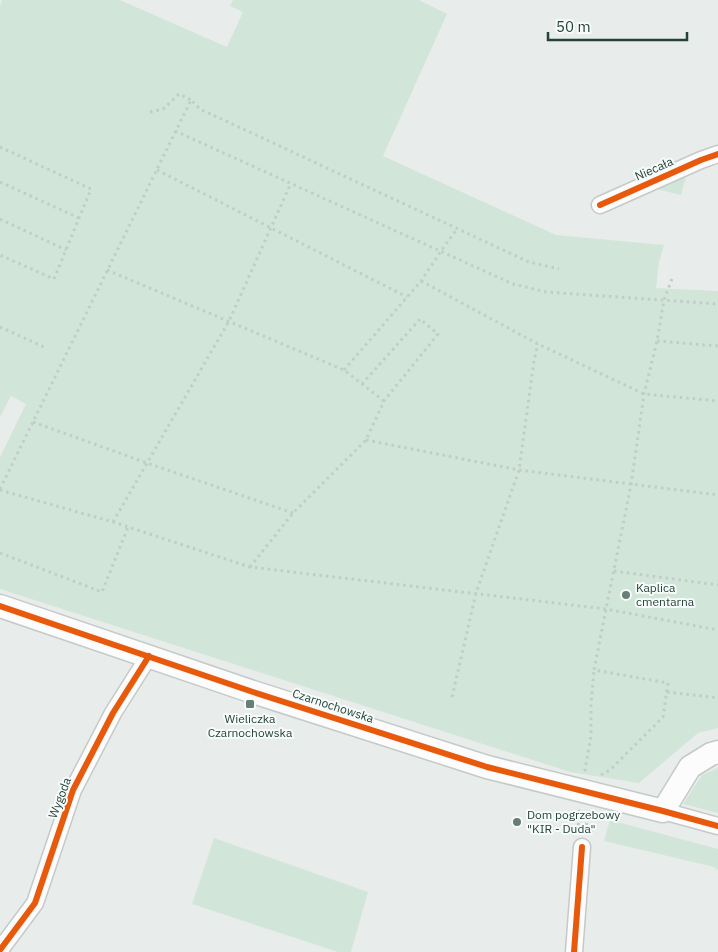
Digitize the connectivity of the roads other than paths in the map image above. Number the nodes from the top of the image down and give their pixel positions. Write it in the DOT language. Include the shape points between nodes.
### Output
graph roads {
  1 [pos="718,154"];
  2 [pos="600,205"];
  3 [pos="0,606"];
  4 [pos="149,656"];
  5 [pos="718,752"];
  6 [pos="663,811"];
  7 [pos="718,826"];
  8 [pos="585,840"];
  9 [pos="0,950"];
  10 [pos="574,952"];
  1 -- 2 [label="street, Niecała"];
  3 -- 4 [label="street, Czarnochowska"];
  4 -- 6 [label="street, Czarnochowska" via="487,767"];
  4 -- 9 [label="street, Wygoda" via="114,713 74,790 35,903"];
  5 -- 6 [label="street" via="690,767"];
  6 -- 7 [label="street"];
  8 -- 10 [label="street"];
}
